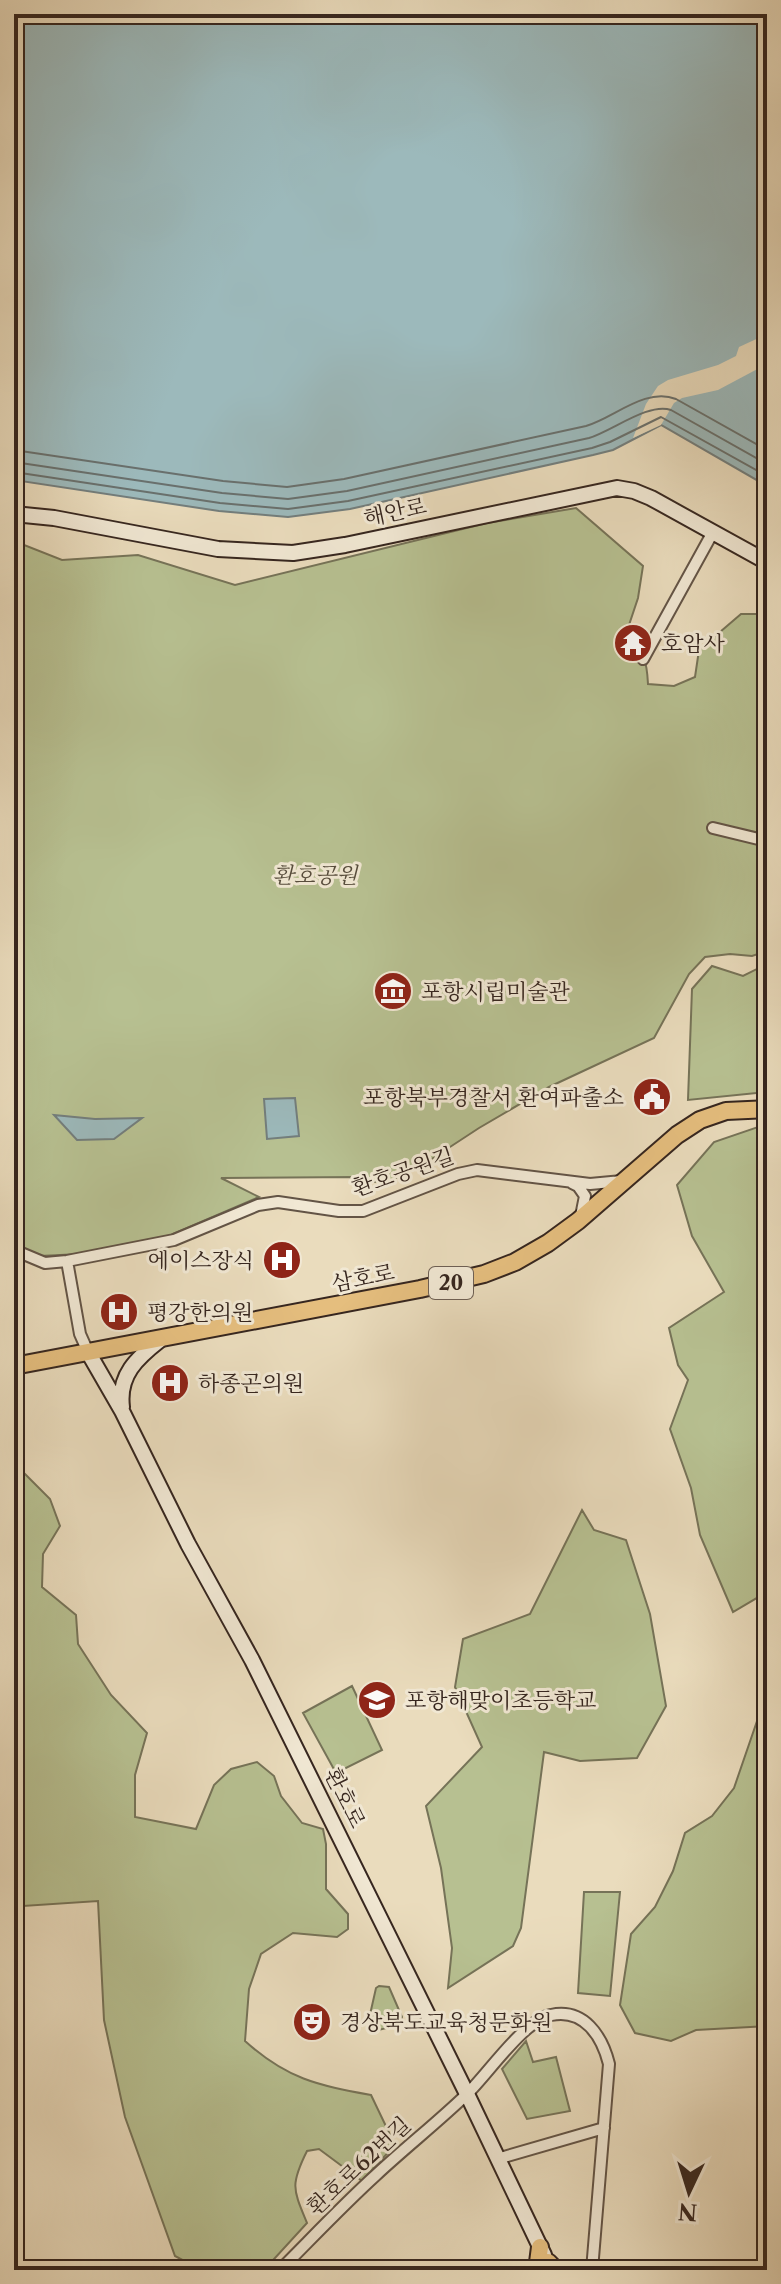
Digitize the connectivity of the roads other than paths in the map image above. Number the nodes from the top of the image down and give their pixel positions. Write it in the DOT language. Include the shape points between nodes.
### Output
graph roads {
  1 [pos="14,514"];
  2 [pos="713,532"];
  3 [pos="767,562"];
  4 [pos="643,659"];
  5 [pos="713,828"];
  6 [pos="767,841"];
  7 [pos="767,1109"];
  8 [pos="623,1181"];
  9 [pos="570,1182"];
  10 [pos="578,1221"];
  11 [pos="14,1250"];
  12 [pos="67,1261"];
  13 [pos="160,1340"];
  14 [pos="88,1352"];
  15 [pos="14,1366"];
  16 [pos="122,1411"];
  17 [pos="467,2094"];
  18 [pos="604,2128"];
  19 [pos="497,2159"];
  20 [pos="540,2247"];
  21 [pos="548,2268"];
  22 [pos="280,2270"];
  23 [pos="592,2270"];
  1 -- 2 [label="street, 해안로" via="218,549 293,553 617,488 642,494"];
  2 -- 3 [label="street, 해안로"];
  2 -- 4 [label="street"];
  5 -- 6 [label="street"];
  7 -- 8 [label="main road, 삼호로 / 20" via="726,1111 700,1120"];
  8 -- 9 [label="street, 환호공원길"];
  8 -- 10 [label="main road, 삼호로 / 20"];
  9 -- 10 [label="street" via="585,1196"];
  9 -- 12 [label="street, 환호공원길" via="477,1170 363,1211 271,1202 174,1240"];
  10 -- 13 [label="main road, 삼호로 / 20" via="515,1262 466,1280"];
  11 -- 12 [label="street, 환호공원길" via="45,1263"];
  12 -- 14 [label="street"];
  13 -- 14 [label="main road, 삼호로 / 20"];
  13 -- 16 [label="street" via="128,1370 121,1388"];
  14 -- 15 [label="main road, 삼호로 / 20"];
  14 -- 16 [label="street, 환호로"];
  16 -- 17 [label="street, 환호로"];
  17 -- 18 [label="street" via="535,2023 549,2015 578,2017 603,2043 609,2064"];
  17 -- 19 [label="street, 환호로"];
  17 -- 22 [label="street, 환호로62번길" via="374,2176"];
  18 -- 19 [label="street"];
  18 -- 23 [label="street"];
  19 -- 20 [label="street, 환호로"];
  20 -- 21 [label="main road"];
}
